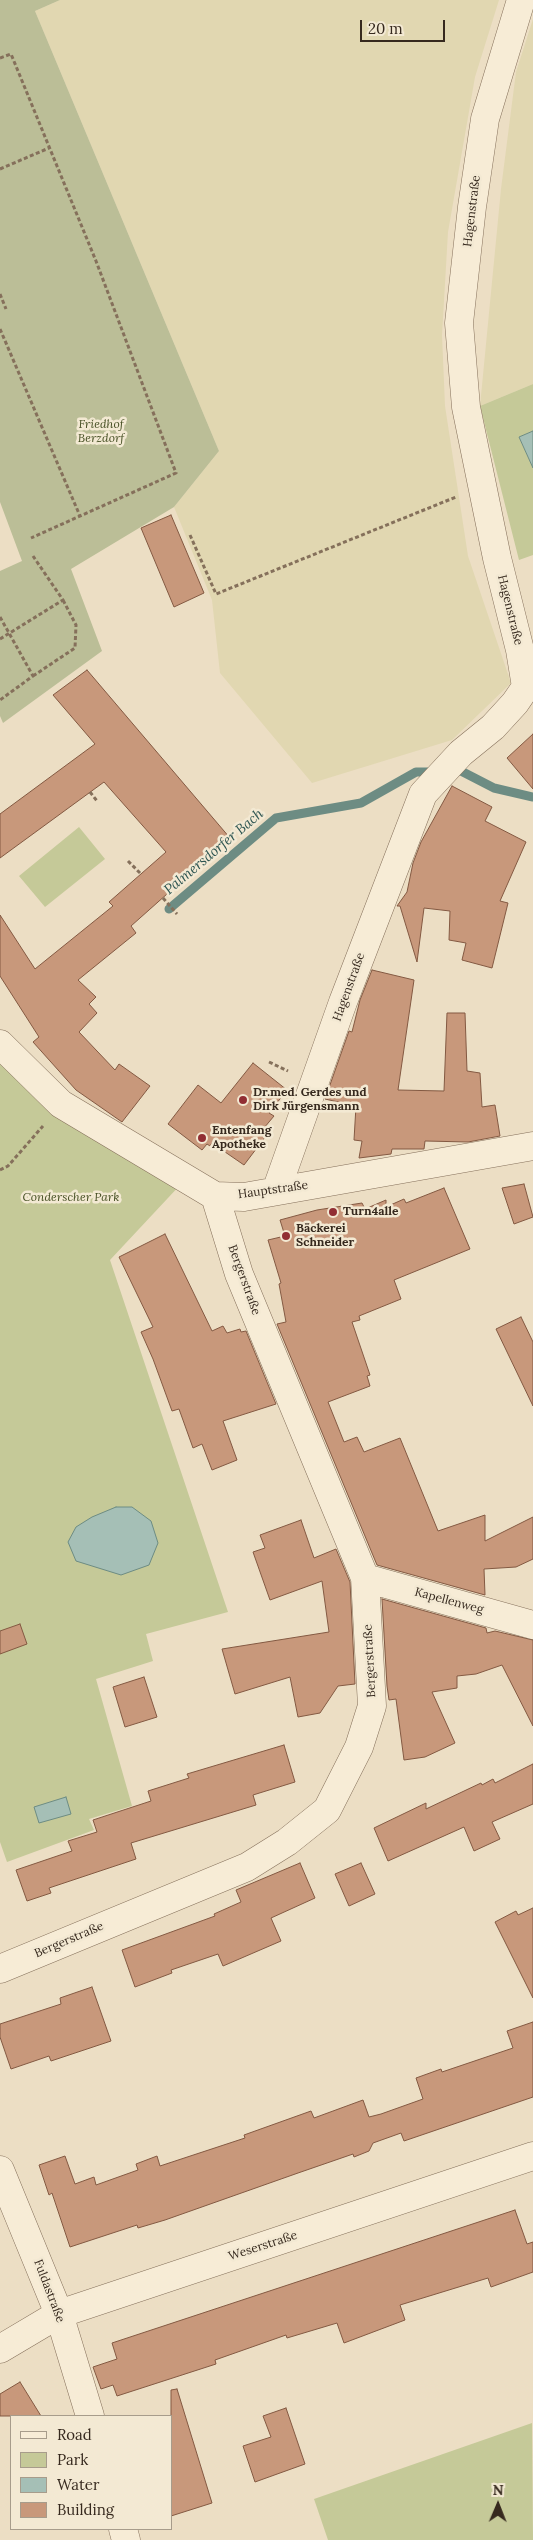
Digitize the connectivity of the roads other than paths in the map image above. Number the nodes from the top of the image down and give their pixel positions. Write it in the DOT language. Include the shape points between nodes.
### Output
graph roads {
  1 [pos="520,0"];
  2 [pos="0,1044"];
  3 [pos="533,1146"];
  4 [pos="276,1191"];
  5 [pos="215,1196"];
  6 [pos="365,1578"];
  7 [pos="533,1625"];
  8 [pos="0,1969"];
  9 [pos="533,2156"];
  10 [pos="0,2170"];
  11 [pos="59,2314"];
  12 [pos="0,2349"];
  13 [pos="90,2415"];
  1 -- 4 [label="street, Hagenstraße" via="485,119 459,324 466,408 526,687 493,727 422,794"];
  2 -- 5 [label="street, Hauptstraße" via="61,1104"];
  3 -- 4 [label="street, Hauptstraße"];
  4 -- 5 [label="street, Hauptstraße" via="244,1197"];
  5 -- 6 [label="street, Bergerstraße" via="239,1274"];
  6 -- 7 [label="street, Kapellenweg"];
  6 -- 8 [label="street, Bergerstraße" via="372,1706 359,1747 327,1810 287,1842 247,1867"];
  9 -- 11 [label="street, Weserstraße"];
  10 -- 11 [label="street, Fuldastraße"];
  11 -- 12 [label="street, Weserstraße"];
  11 -- 13 [label="street, Fuldastraße"];
}
